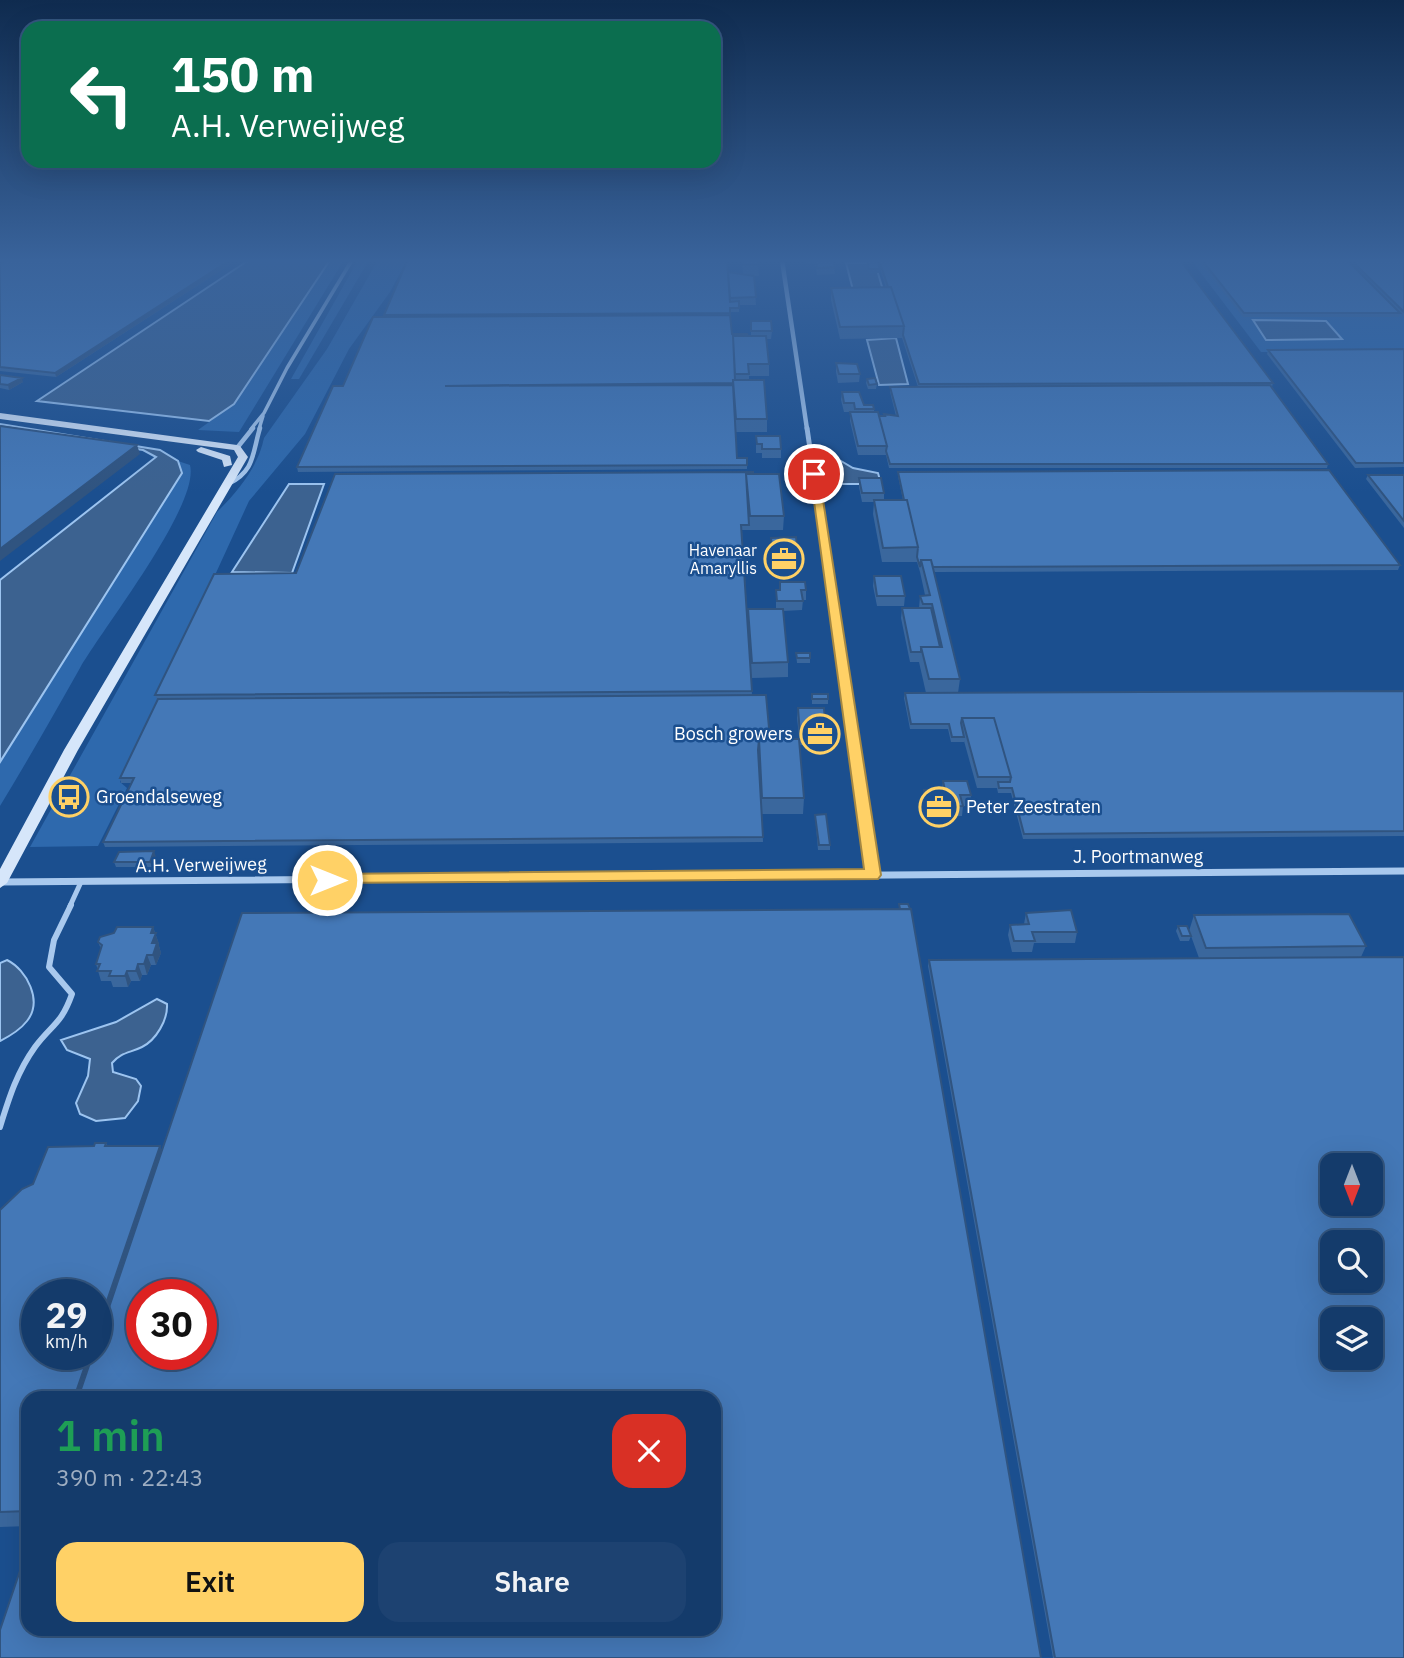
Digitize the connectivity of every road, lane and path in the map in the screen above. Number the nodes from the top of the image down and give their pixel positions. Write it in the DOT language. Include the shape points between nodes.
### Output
graph roads {
  1 [pos="305,337"];
  2 [pos="793,337"];
  3 [pos="264,413"];
  4 [pos="0,416"];
  5 [pos="176,442"];
  6 [pos="237,448"];
  7 [pos="227,465"];
  8 [pos="224,485"];
  9 [pos="1404,871"];
  10 [pos="873,875"];
  11 [pos="81,882"];
  12 [pos="0,883"];
  13 [pos="0,1127"];
  1 -- 3 [label="lane"];
  2 -- 10 [label="street"];
  3 -- 6 [label="lane"];
  3 -- 8 [label="lane" via="249,467 243,477"];
  4 -- 5 [label="street"];
  5 -- 6 [label="street"];
  5 -- 7 [label="street" via="227,458"];
  6 -- 7 [label="street"];
  6 -- 8 [label="street" via="243,457"];
  7 -- 8 [label="street" via="219,478"];
  8 -- 12 [label="street"];
  9 -- 10 [label="street, J. Poortmanweg"];
  10 -- 11 [label="street, A.H. Verweijweg"];
  11 -- 12 [label="street, A.H. Verweijweg"];
  11 -- 13 [label="lane" via="54,940 48,967 72,994 64,1017 37,1045 15,1079"];
}
